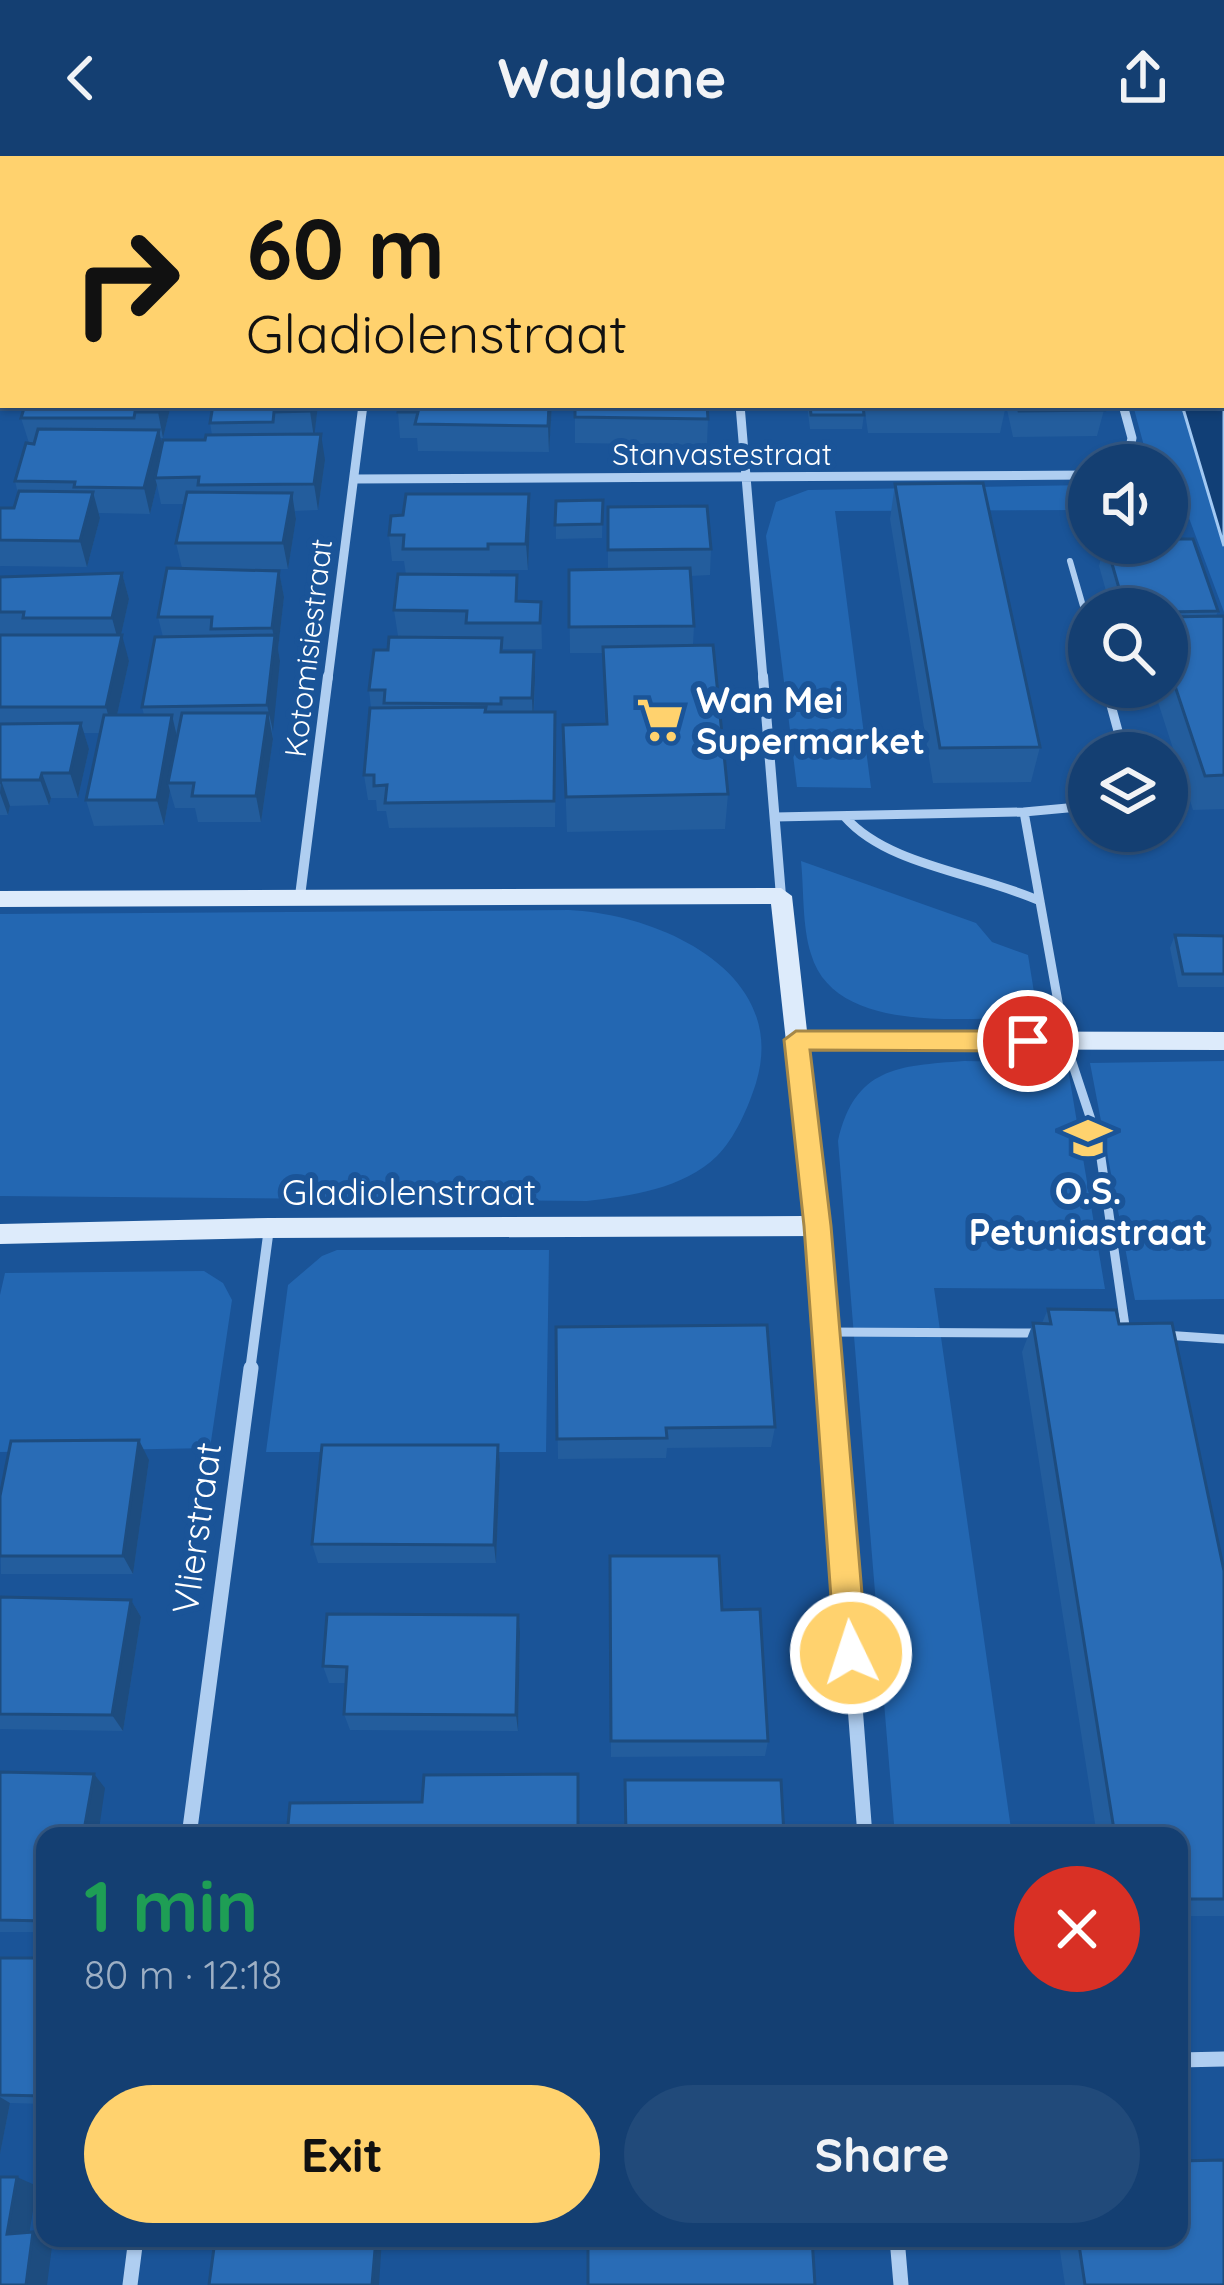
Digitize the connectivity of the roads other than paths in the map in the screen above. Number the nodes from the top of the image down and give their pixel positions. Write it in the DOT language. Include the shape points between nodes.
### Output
graph roads {
  1 [pos="363,408"];
  2 [pos="740,408"];
  3 [pos="1124,408"];
  4 [pos="1131,444"];
  5 [pos="1068,475"];
  6 [pos="746,478"];
  7 [pos="355,479"];
  8 [pos="1068,808"];
  9 [pos="1024,812"];
  10 [pos="845,816"];
  11 [pos="775,817"];
  12 [pos="300,896"];
  13 [pos="782,896"];
  14 [pos="0,899"];
  15 [pos="1040,901"];
  16 [pos="796,1040"];
  17 [pos="1065,1041"];
  18 [pos="1224,1041"];
  19 [pos="818,1226"];
  20 [pos="269,1228"];
  21 [pos="0,1234"];
  22 [pos="826,1332"];
  23 [pos="1041,1333"];
  24 [pos="1106,1333"];
  25 [pos="1152,1335"];
  26 [pos="1224,1339"];
  27 [pos="189,1827"];
  28 [pos="864,1827"];
  29 [pos="1224,2059"];
  30 [pos="1188,2060"];
  31 [pos="135,2247"];
  32 [pos="898,2247"];
  33 [pos="130,2285"];
  34 [pos="901,2285"];
  1 -- 7 [label="street, Kotomisiestraat"];
  2 -- 6 [label="street"];
  3 -- 4 [label="street"];
  5 -- 6 [label="street, Stanvastestraat"];
  6 -- 7 [label="street, Stanvastestraat"];
  6 -- 11 [label="street"];
  7 -- 12 [label="street, Kotomisiestraat"];
  8 -- 9 [label="lane"];
  9 -- 10 [label="lane"];
  9 -- 15 [label="lane"];
  10 -- 11 [label="lane"];
  10 -- 15 [label="lane" via="872,844 911,861"];
  11 -- 13 [label="street"];
  12 -- 13 [label="street"];
  12 -- 14 [label="street"];
  13 -- 16 [label="street"];
  15 -- 17 [label="lane"];
  16 -- 17 [label="street"];
  16 -- 19 [label="street"];
  17 -- 18 [label="street"];
  17 -- 24 [label="lane" via="1099,1144 1128,1334"];
  19 -- 20 [label="street, Gladiolenstraat"];
  19 -- 22 [label="street"];
  20 -- 21 [label="street, Gladiolenstraat"];
  20 -- 27 [label="street, Vlierstraat"];
  22 -- 23 [label="lane"];
  22 -- 28 [label="street"];
  25 -- 26 [label="lane"];
  29 -- 30 [label="street"];
  31 -- 33 [label="street"];
  32 -- 34 [label="street"];
}
